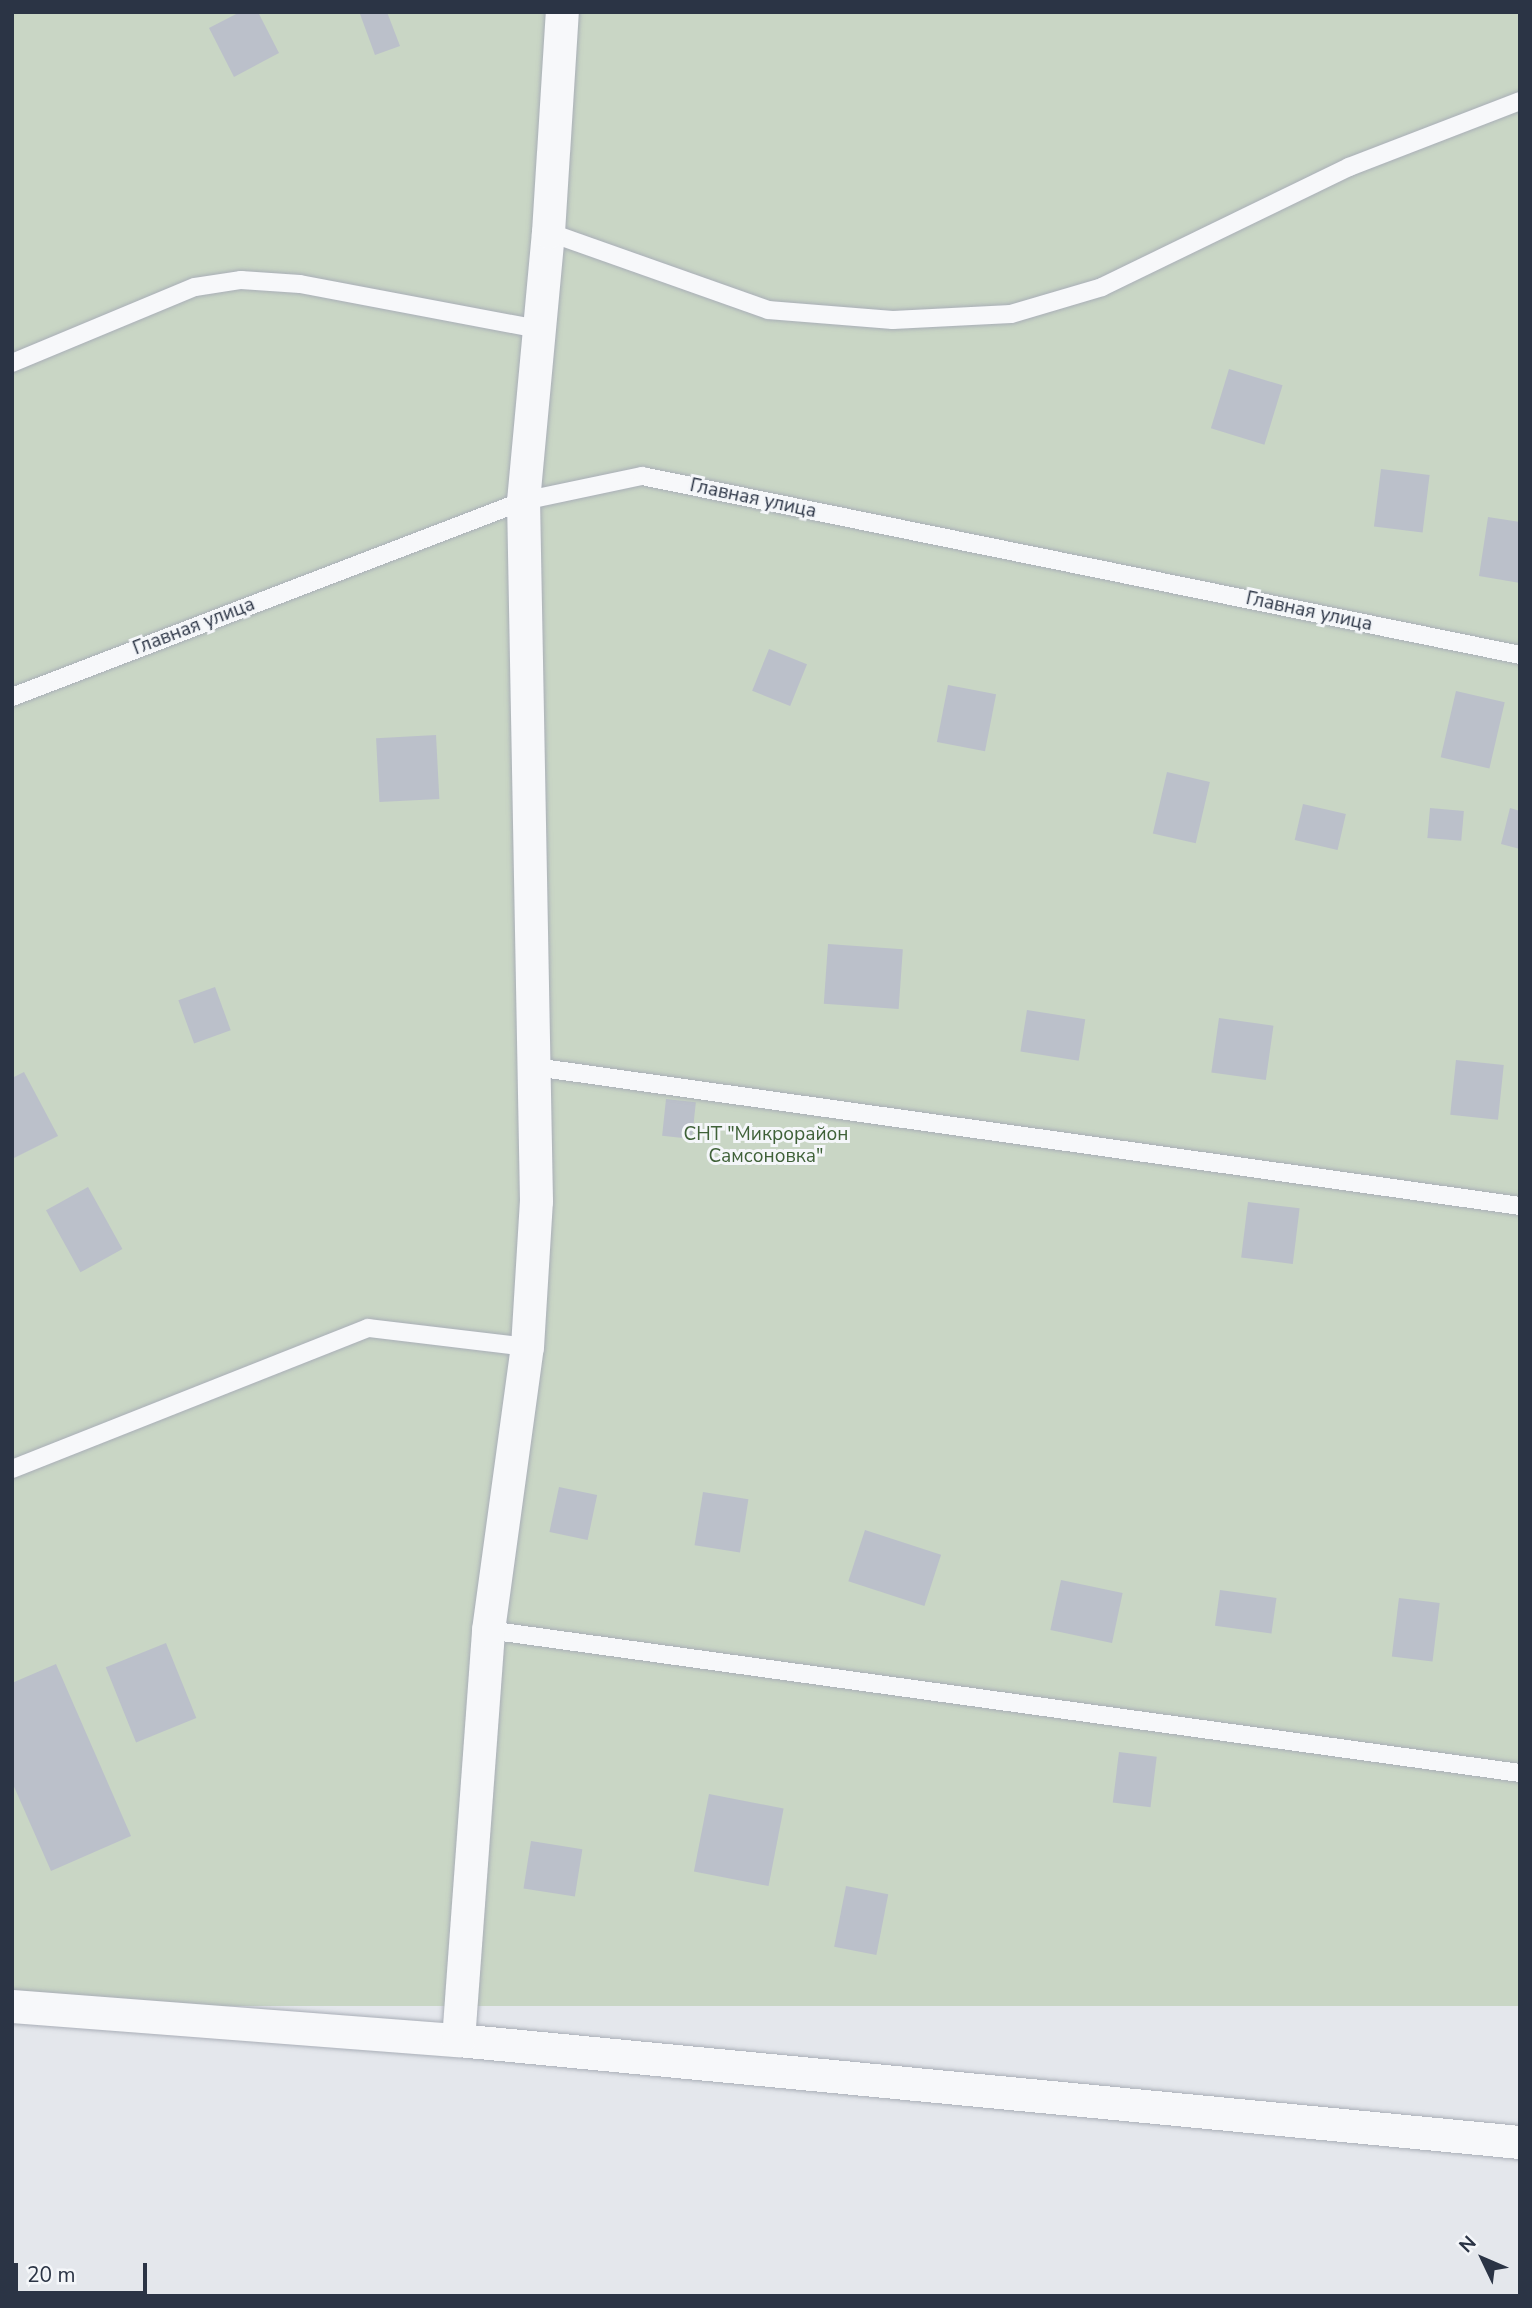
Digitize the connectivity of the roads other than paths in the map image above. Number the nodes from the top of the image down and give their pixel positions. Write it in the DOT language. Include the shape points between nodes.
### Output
graph roads {
  1 [pos="562,12"];
  2 [pos="1520,101"];
  3 [pos="548,232"];
  4 [pos="539,329"];
  5 [pos="12,363"];
  6 [pos="523,501"];
  7 [pos="1520,655"];
  8 [pos="12,697"];
  9 [pos="535,1067"];
  10 [pos="1520,1206"];
  11 [pos="527,1347"];
  12 [pos="12,1469"];
  13 [pos="488,1630"];
  14 [pos="1520,1773"];
  15 [pos="12,2006"];
  16 [pos="458,2039"];
  17 [pos="1520,2142"];
  1 -- 3 [label="street"];
  2 -- 3 [label="lane" via="1349,167 1102,287 1011,314 893,320 768,310"];
  3 -- 4 [label="street"];
  4 -- 5 [label="lane" via="300,284 241,280 195,287"];
  4 -- 6 [label="street"];
  6 -- 7 [label="lane, Главная улица" via="642,476"];
  6 -- 8 [label="lane, Главная улица"];
  6 -- 9 [label="street"];
  9 -- 10 [label="lane"];
  9 -- 11 [label="street" via="536,1200"];
  11 -- 12 [label="lane" via="369,1328"];
  11 -- 13 [label="street"];
  13 -- 14 [label="lane"];
  13 -- 16 [label="street"];
  15 -- 16 [label="street"];
  16 -- 17 [label="street"];
}
